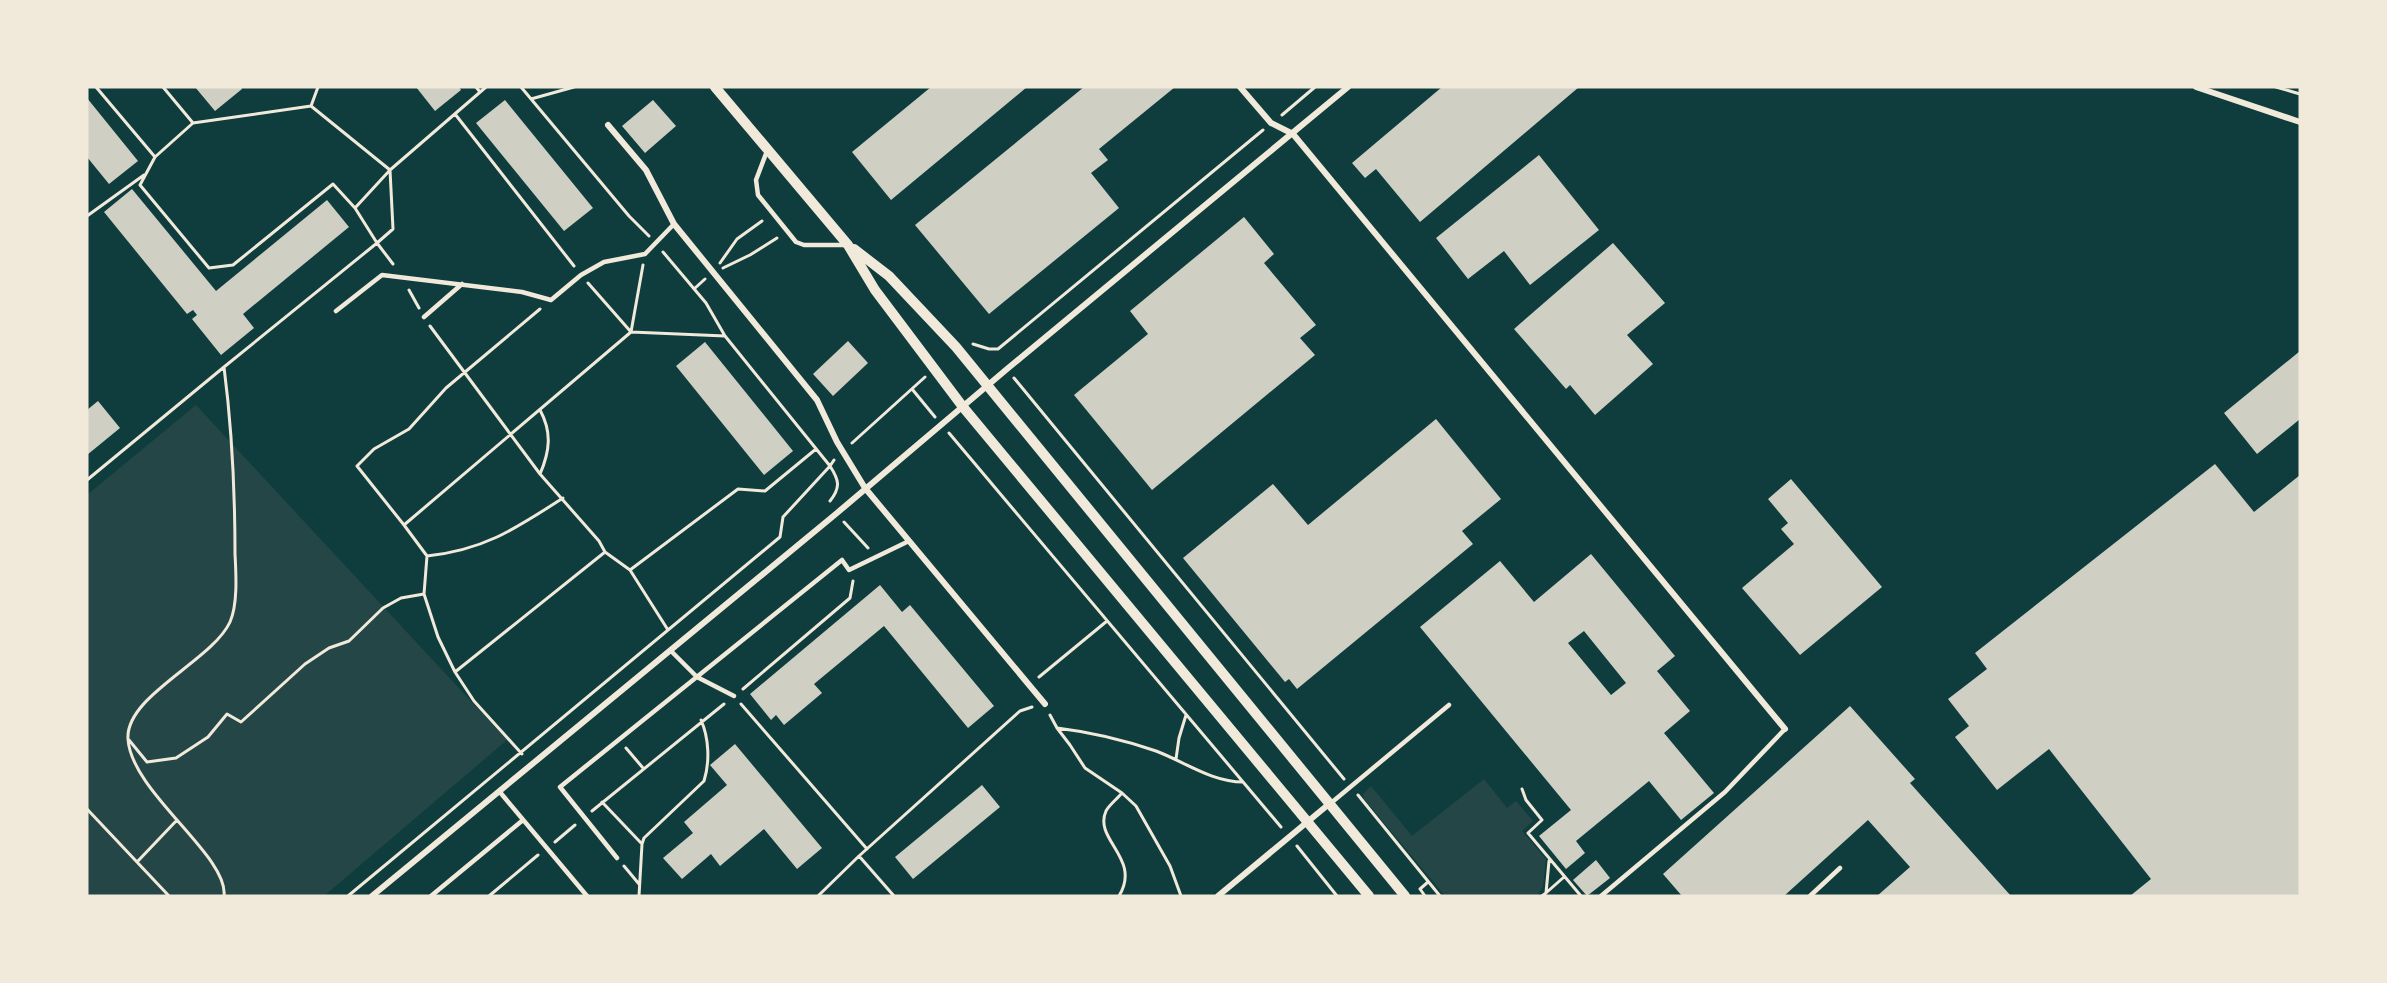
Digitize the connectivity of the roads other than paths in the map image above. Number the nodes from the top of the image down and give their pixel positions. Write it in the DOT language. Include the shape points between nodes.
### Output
graph roads {
  1 [pos="715,87"];
  2 [pos="1240,87"];
  3 [pos="1348,87"];
  4 [pos="2196,87"];
  5 [pos="2300,122"];
  6 [pos="608,125"];
  7 [pos="1293,134"];
  8 [pos="767,149"];
  9 [pos="674,224"];
  10 [pos="849,245"];
  11 [pos="462,284"];
  12 [pos="336,311"];
  13 [pos="424,317"];
  14 [pos="987,387"];
  15 [pos="963,407"];
  16 [pos="865,488"];
  17 [pos="909,541"];
  18 [pos="670,650"];
  19 [pos="698,677"];
  20 [pos="734,696"];
  21 [pos="1045,704"];
  22 [pos="1449,705"];
  23 [pos="1785,729"];
  24 [pos="499,791"];
  25 [pos="1329,804"];
  26 [pos="523,820"];
  27 [pos="1308,823"];
  28 [pos="617,858"];
  29 [pos="1840,868"];
  30 [pos="372,896"];
  31 [pos="431,896"];
  32 [pos="587,896"];
  33 [pos="1218,896"];
  34 [pos="1370,896"];
  35 [pos="1405,896"];
  36 [pos="1601,896"];
  37 [pos="1810,896"];
  1 -- 8 [label="street"];
  2 -- 7 [label="street" via="1271,123"];
  3 -- 7 [label="street"];
  4 -- 5 [label="street"];
  6 -- 9 [label="street" via="646,170"];
  7 -- 14 [label="street"];
  7 -- 23 [label="street"];
  8 -- 10 [label="street"];
  8 -- 10 [label="lane" via="756,180 758,195 796,242"];
  9 -- 11 [label="lane" via="645,254 604,262 551,300"];
  9 -- 16 [label="street" via="817,400"];
  10 -- 14 [label="street" via="889,276 956,347"];
  10 -- 15 [label="street" via="875,290"];
  11 -- 12 [label="lane" via="382,275"];
  11 -- 13 [label="lane"];
  14 -- 15 [label="street"];
  14 -- 25 [label="street"];
  15 -- 16 [label="street"];
  15 -- 27 [label="street"];
  16 -- 17 [label="street"];
  16 -- 18 [label="street"];
  17 -- 19 [label="lane" via="849,570 842,560"];
  17 -- 21 [label="street"];
  18 -- 19 [label="lane"];
  18 -- 24 [label="street"];
  19 -- 20 [label="lane"];
  19 -- 28 [label="lane" via="560,787"];
  22 -- 25 [label="lane"];
  23 -- 36 [label="lane" via="1725,792"];
  24 -- 26 [label="lane"];
  24 -- 30 [label="street"];
  25 -- 27 [label="street"];
  25 -- 35 [label="street"];
  26 -- 31 [label="lane"];
  26 -- 32 [label="lane"];
  27 -- 33 [label="street"];
  27 -- 34 [label="street"];
  29 -- 37 [label="lane"];
}
